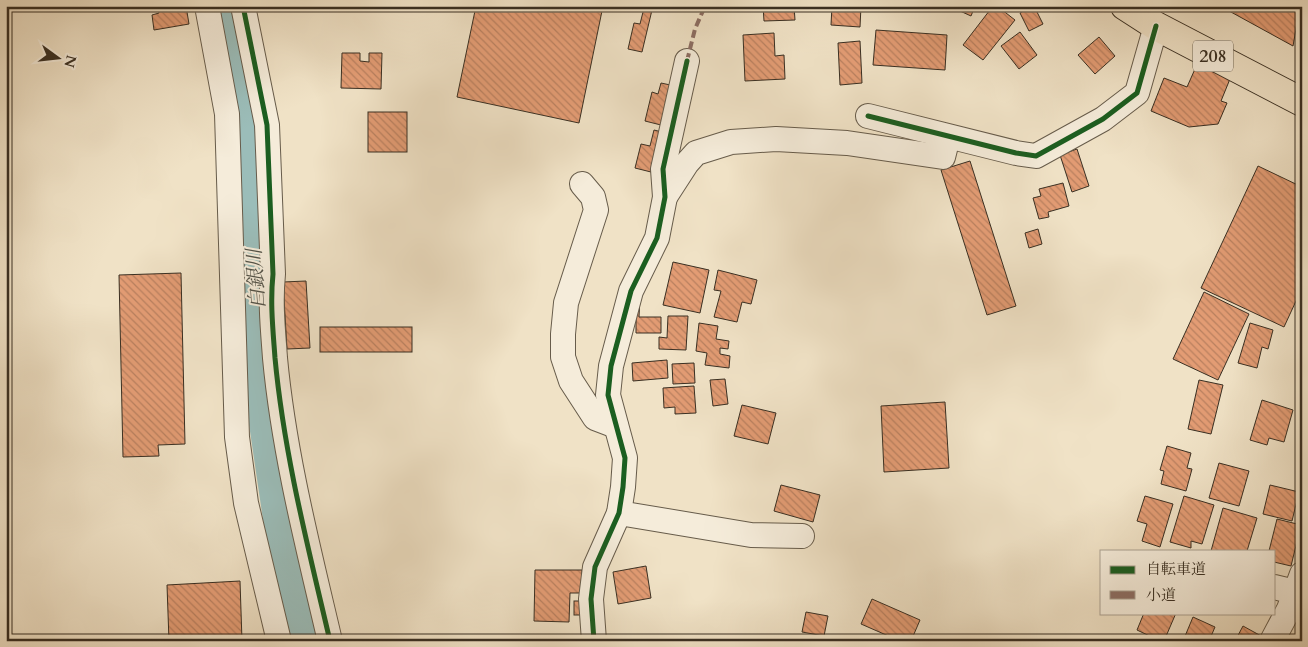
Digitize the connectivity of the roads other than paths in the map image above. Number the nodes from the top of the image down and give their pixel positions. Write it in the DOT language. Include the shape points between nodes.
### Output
graph roads {
  1 [pos="208,6"];
  2 [pos="243,6"];
  3 [pos="1125,6"];
  4 [pos="1156,26"];
  5 [pos="687,61"];
  6 [pos="1302,102"];
  7 [pos="868,116"];
  8 [pos="948,137"];
  9 [pos="582,184"];
  10 [pos="665,197"];
  11 [pos="616,426"];
  12 [pos="619,513"];
  13 [pos="802,536"];
  14 [pos="1290,585"];
  15 [pos="279,641"];
  16 [pos="330,641"];
  17 [pos="594,641"];
  18 [pos="1272,641"];
  1 -- 15 [label="street" via="227,114 237,437 246,503"];
  2 -- 16 [label="street" via="266,125 272,274 270,298 278,382 293,482"];
  3 -- 4 [label="highway, 208"];
  4 -- 6 [label="highway, 208"];
  4 -- 8 [label="street" via="1136,93 1103,119 1036,156"];
  5 -- 10 [label="street" via="663,169"];
  7 -- 8 [label="street"];
  8 -- 10 [label="street" via="942,157 847,143 731,142 696,153"];
  9 -- 11 [label="street" via="593,197 596,210 566,303 563,357 571,381 595,418"];
  10 -- 11 [label="street" via="657,238 630,291 611,366 608,395"];
  11 -- 12 [label="street" via="624,458"];
  12 -- 13 [label="street" via="751,535"];
  12 -- 17 [label="street" via="595,567 591,599"];
  14 -- 18 [label="street" via="1289,609"];
}
